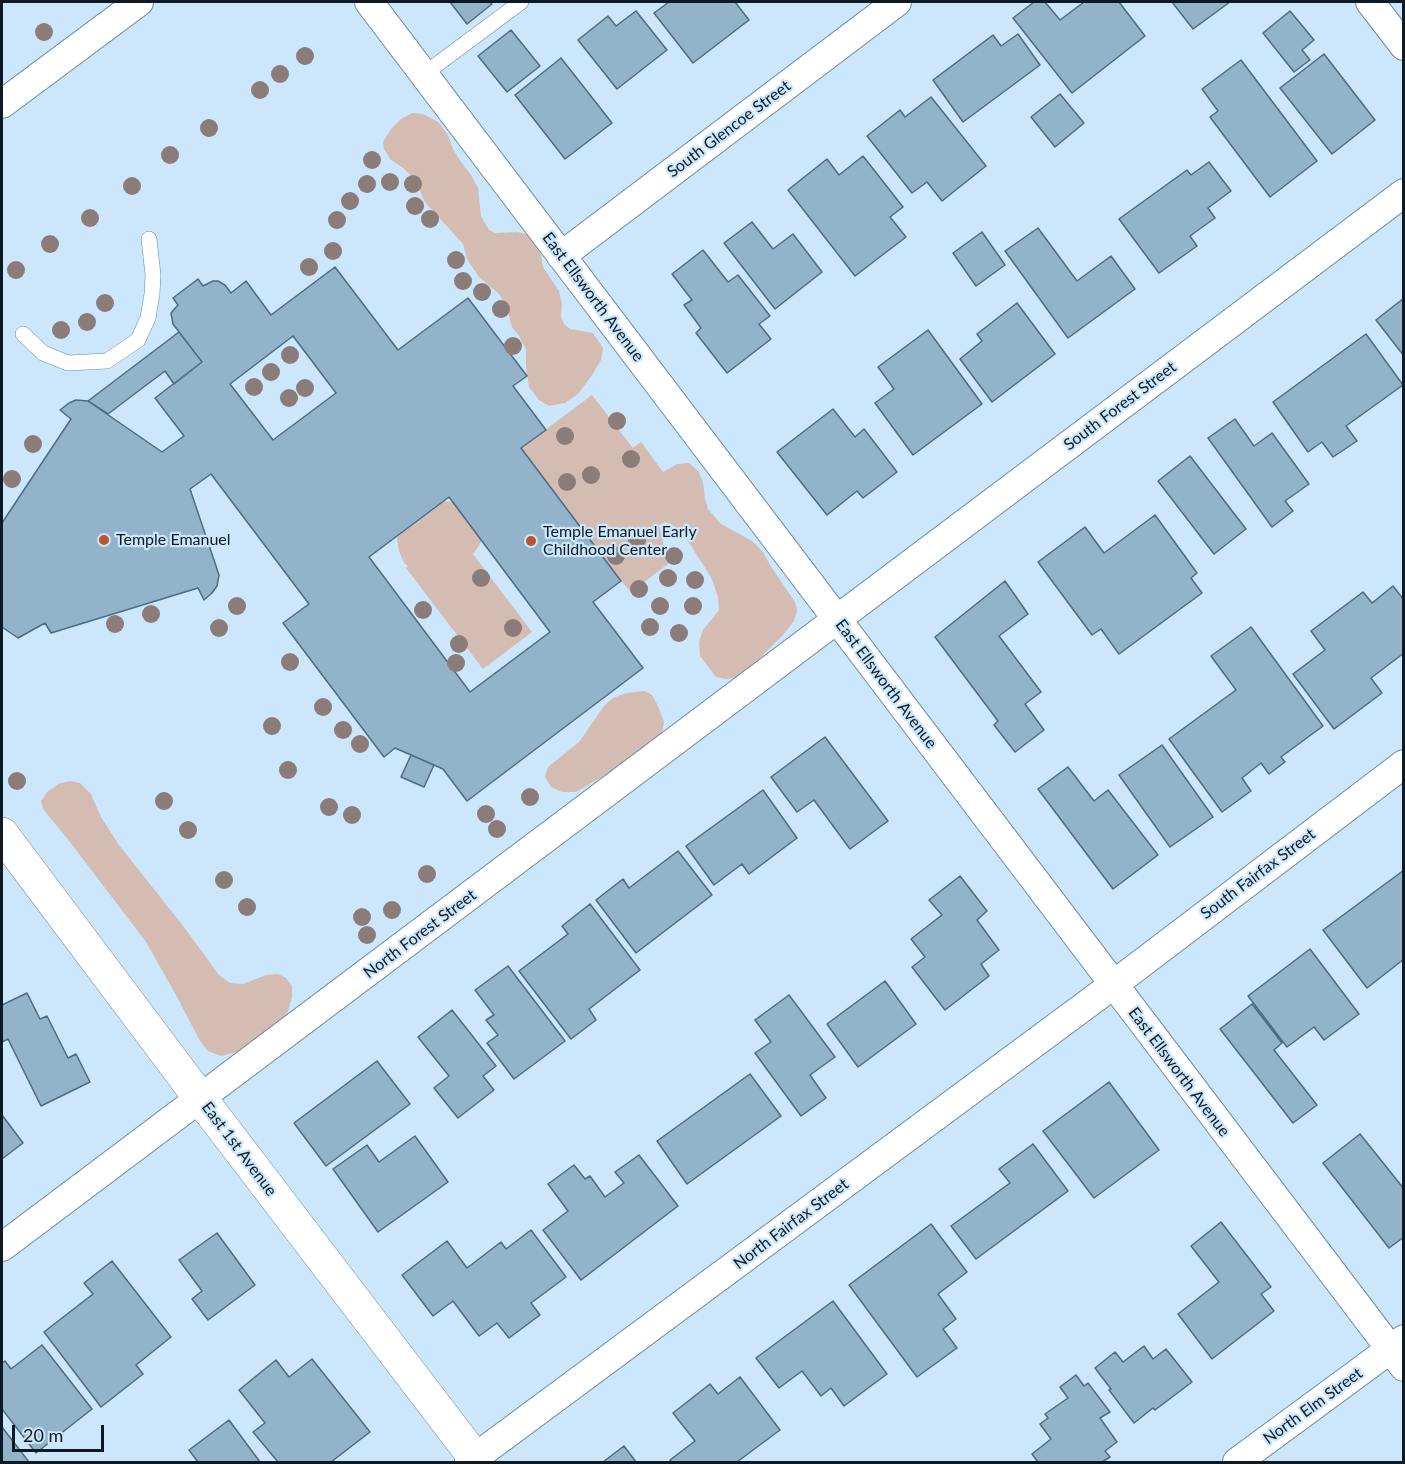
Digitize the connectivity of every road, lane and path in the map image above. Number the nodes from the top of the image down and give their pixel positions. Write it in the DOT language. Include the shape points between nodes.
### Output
graph roads {
  1 [pos="140,2"];
  2 [pos="369,2"];
  3 [pos="521,2"];
  4 [pos="897,2"];
  5 [pos="1370,2"];
  6 [pos="1404,46"];
  7 [pos="424,74"];
  8 [pos="2,104"];
  9 [pos="1404,193"];
  10 [pos="149,238"];
  11 [pos="561,256"];
  12 [pos="23,334"];
  13 [pos="837,619"];
  14 [pos="1404,764"];
  15 [pos="2,834"];
  16 [pos="1113,985"];
  17 [pos="200,1098"];
  18 [pos="2,1247"];
  19 [pos="1399,1352"];
  20 [pos="474,1461"];
  21 [pos="1237,1462"];
  1 -- 8 [label="street"];
  2 -- 7 [label="street, East Ellsworth Avenue"];
  3 -- 7 [label="lane"];
  4 -- 11 [label="street, South Glencoe Street"];
  5 -- 6 [label="street"];
  7 -- 11 [label="street, East Ellsworth Avenue"];
  9 -- 13 [label="street, South Forest Street"];
  10 -- 12 [label="lane" via="152,294 148,318 138,340 106,361 69,363 42,353"];
  11 -- 13 [label="street, East Ellsworth Avenue"];
  13 -- 16 [label="street, East Ellsworth Avenue"];
  13 -- 17 [label="street, North Forest Street"];
  14 -- 16 [label="street, South Fairfax Street"];
  15 -- 17 [label="street, East 1st Avenue"];
  16 -- 19 [label="street, East Ellsworth Avenue"];
  16 -- 20 [label="street, North Fairfax Street"];
  17 -- 18 [label="street, North Forest Street"];
  17 -- 20 [label="street, East 1st Avenue"];
  19 -- 21 [label="street, North Elm Street"];
}
